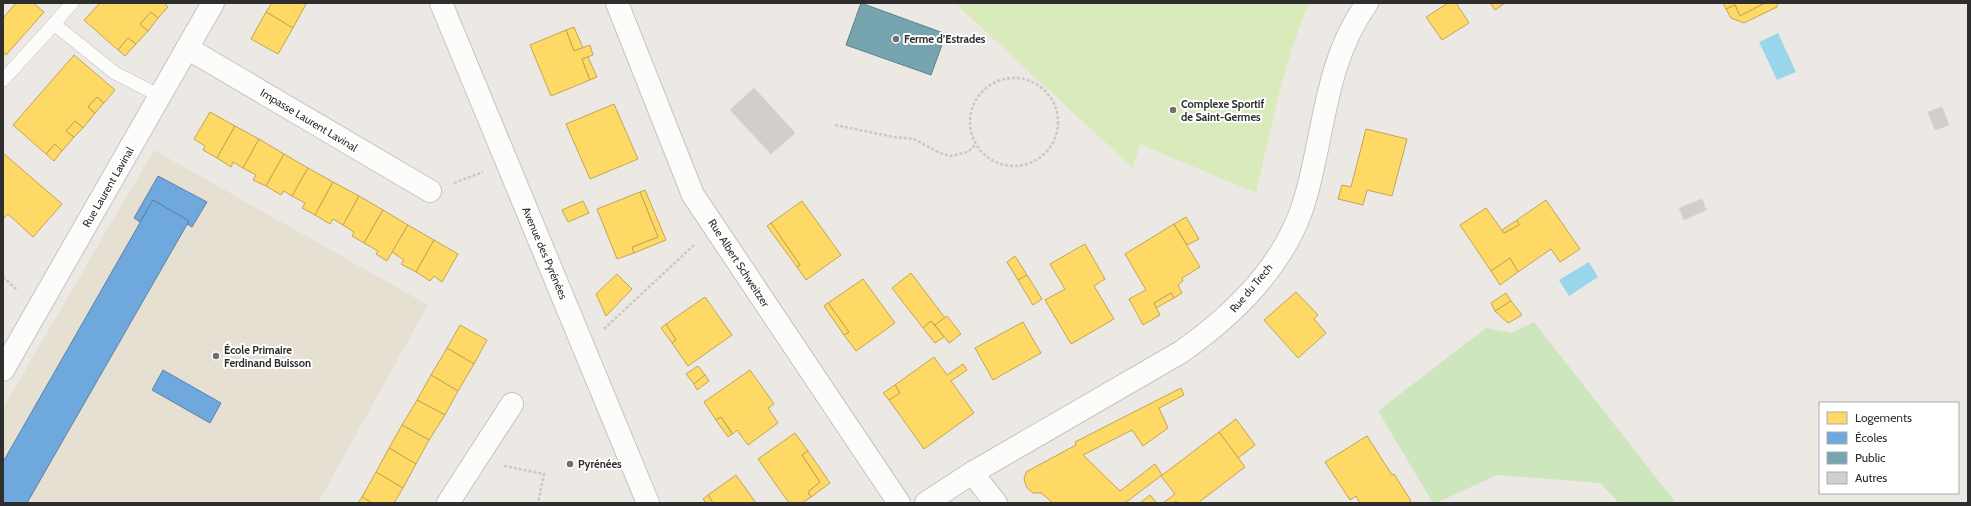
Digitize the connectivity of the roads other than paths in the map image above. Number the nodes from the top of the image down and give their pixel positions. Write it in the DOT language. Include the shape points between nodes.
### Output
graph roads {
  1 [pos="72,3"];
  2 [pos="213,3"];
  3 [pos="441,3"];
  4 [pos="617,3"];
  5 [pos="1367,3"];
  6 [pos="54,24"];
  7 [pos="187,48"];
  8 [pos="3,80"];
  9 [pos="160,96"];
  10 [pos="430,192"];
  11 [pos="3,370"];
  12 [pos="512,404"];
  13 [pos="972,473"];
  14 [pos="448,503"];
  15 [pos="648,503"];
  16 [pos="899,503"];
  17 [pos="926,503"];
  18 [pos="996,503"];
  1 -- 6 [label="lane"];
  2 -- 7 [label="street, Rue Laurent Lavinal"];
  3 -- 15 [label="street, Avenue des Pyrénées"];
  4 -- 16 [label="street, Rue Albert Schweitzer" via="693,195"];
  5 -- 13 [label="street, Rue du Trech" via="1342,48 1332,75 1306,196 1294,226 1278,256 1241,303 1209,332 1181,352"];
  6 -- 8 [label="lane"];
  6 -- 9 [label="lane" via="115,73"];
  7 -- 9 [label="street, Rue Laurent Lavinal"];
  7 -- 10 [label="street, Impasse Laurent Lavinal"];
  9 -- 11 [label="street, Rue Laurent Lavinal"];
  12 -- 14 [label="street"];
  13 -- 17 [label="street, Rue du Trech"];
  13 -- 18 [label="street"];
}
